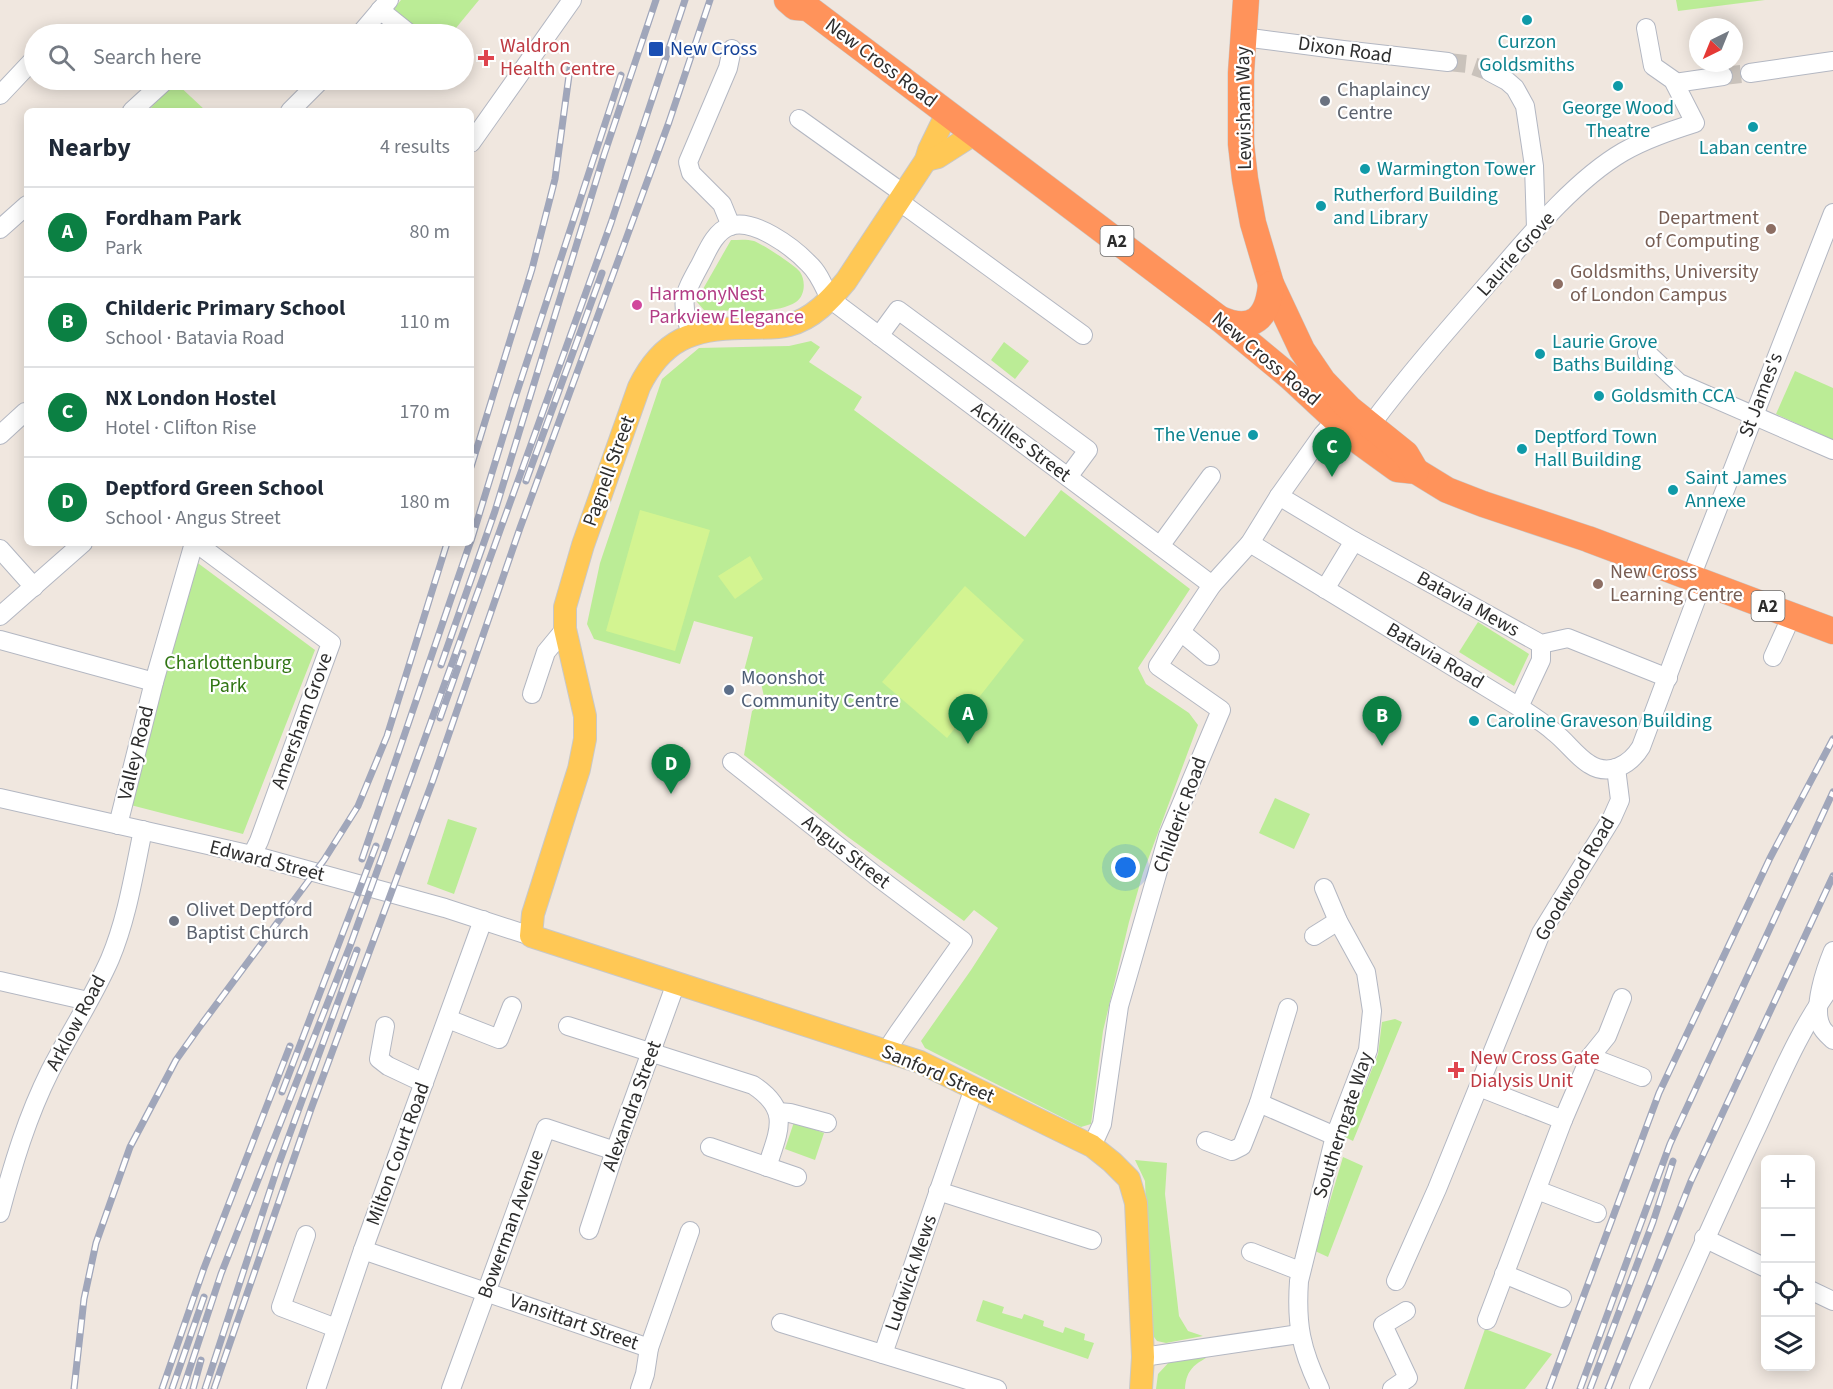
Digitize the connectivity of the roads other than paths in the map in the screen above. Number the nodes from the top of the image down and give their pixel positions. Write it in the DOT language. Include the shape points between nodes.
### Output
graph roads {
  1 [pos="1246,0"];
  2 [pos="800,2"];
  3 [pos="564,3"];
  4 [pos="385,5"];
  5 [pos="369,24"];
  6 [pos="401,24"];
  7 [pos="1646,28"];
  8 [pos="1243,37"];
  9 [pos="732,49"];
  10 [pos="1448,62"];
  11 [pos="1833,62"];
  12 [pos="24,70"];
  13 [pos="1490,72"];
  14 [pos="1750,73"];
  15 [pos="1723,76"];
  16 [pos="1675,83"];
  17 [pos="155,90"];
  18 [pos="311,90"];
  19 [pos="0,95"];
  20 [pos="135,108"];
  21 [pos="293,108"];
  22 [pos="947,113"];
  23 [pos="799,119"];
  24 [pos="974,134"];
  25 [pos="474,138"];
  26 [pos="926,160"];
  27 [pos="902,198"];
  28 [pos="24,208"];
  29 [pos="1833,213"];
  30 [pos="731,226"];
  31 [pos="1536,228"];
  32 [pos="0,229"];
  33 [pos="1271,284"];
  34 [pos="830,299"];
  35 [pos="1220,319"];
  36 [pos="691,334"];
  37 [pos="1083,334"];
  38 [pos="879,336"];
  39 [pos="1647,353"];
  40 [pos="24,413"];
  41 [pos="1754,415"];
  42 [pos="1336,420"];
  43 [pos="1370,426"];
  44 [pos="0,435"];
  45 [pos="1833,450"];
  46 [pos="1416,471"];
  47 [pos="1211,476"];
  48 [pos="1068,477"];
  49 [pos="1279,496"];
  50 [pos="1354,541"];
  51 [pos="1250,543"];
  52 [pos="80,546"];
  53 [pos="194,546"];
  54 [pos="199,546"];
  55 [pos="1160,546"];
  56 [pos="0,549"];
  57 [pos="1697,579"];
  58 [pos="1212,585"];
  59 [pos="34,586"];
  60 [pos="1325,589"];
  61 [pos="1792,615"];
  62 [pos="0,616"];
  63 [pos="566,629"];
  64 [pos="1833,631"];
  65 [pos="1181,632"];
  66 [pos="0,639"];
  67 [pos="1541,644"];
  68 [pos="1210,656"];
  69 [pos="1773,657"];
  70 [pos="1668,678"];
  71 [pos="154,682"];
  72 [pos="532,693"];
  73 [pos="1519,707"];
  74 [pos="732,762"];
  75 [pos="1616,768"];
  76 [pos="0,798"];
  77 [pos="118,825"];
  78 [pos="143,831"];
  79 [pos="252,855"];
  80 [pos="1324,888"];
  81 [pos="483,920"];
  82 [pos="1338,921"];
  83 [pos="531,936"];
  84 [pos="1314,936"];
  85 [pos="1833,951"];
  86 [pos="0,981"];
  87 [pos="676,983"];
  88 [pos="1833,984"];
  89 [pos="1622,998"];
  90 [pos="88,1001"];
  91 [pos="1818,1003"];
  92 [pos="512,1006"];
  93 [pos="1288,1008"];
  94 [pos="448,1019"];
  95 [pos="386,1026"];
  96 [pos="568,1026"];
  97 [pos="1833,1040"];
  98 [pos="894,1042"];
  99 [pos="651,1052"];
  100 [pos="1590,1058"];
  101 [pos="1642,1077"];
  102 [pos="424,1083"];
  103 [pos="1479,1087"];
  104 [pos="974,1088"];
  105 [pos="1259,1103"];
  106 [pos="778,1112"];
  107 [pos="1563,1120"];
  108 [pos="827,1123"];
  109 [pos="1335,1136"];
  110 [pos="1206,1141"];
  111 [pos="1092,1146"];
  112 [pos="710,1147"];
  113 [pos="615,1151"];
  114 [pos="767,1167"];
  115 [pos="797,1177"];
  116 [pos="1537,1190"];
  117 [pos="938,1191"];
  118 [pos="0,1213"];
  119 [pos="1597,1213"];
  120 [pos="589,1230"];
  121 [pos="690,1231"];
  122 [pos="306,1235"];
  123 [pos="1704,1238"];
  124 [pos="1092,1240"];
  125 [pos="363,1250"];
  126 [pos="1251,1252"];
  127 [pos="1761,1266"];
  128 [pos="1300,1271"];
  129 [pos="1504,1274"];
  130 [pos="1396,1281"];
  131 [pos="486,1292"];
  132 [pos="1815,1292"];
  133 [pos="1562,1298"];
  134 [pos="1833,1301"];
  135 [pos="1406,1311"];
  136 [pos="1486,1320"];
  137 [pos="781,1323"];
  138 [pos="336,1328"];
  139 [pos="1299,1334"];
  140 [pos="649,1348"];
  141 [pos="884,1354"];
  142 [pos="1143,1357"];
  143 [pos="316,1389"];
  144 [pos="451,1389"];
  145 [pos="640,1389"];
  146 [pos="998,1389"];
  147 [pos="1142,1389"];
  148 [pos="1320,1389"];
  149 [pos="1392,1389"];
  150 [pos="1639,1389"];
  1 -- 8 [label="highway, Lewisham Way / A2"];
  2 -- 22 [label="highway, New Cross Road / A2"];
  3 -- 25 [label="street"];
  4 -- 5 [label="street"];
  4 -- 6 [label="street"];
  7 -- 16 [label="street" via="1653,66"];
  8 -- 10 [label="street, Dixon Road"];
  8 -- 33 [label="highway, Lewisham Way / A2" via="1241,144 1253,223"];
  9 -- 30 [label="street" via="728,68 688,162 691,173 722,204"];
  11 -- 14 [label="street"];
  12 -- 19 [label="street"];
  13 -- 31 [label="street" via="1515,88 1525,106 1534,166"];
  15 -- 16 [label="street"];
  16 -- 31 [label="street, Laurie Grove" via="1695,123 1657,135 1622,153 1580,185"];
  17 -- 20 [label="street"];
  18 -- 21 [label="street"];
  22 -- 24 [label="highway, New Cross Road / A2"];
  22 -- 26 [label="main road, Pagnell Street"];
  23 -- 27 [label="street"];
  24 -- 26 [label="main road"];
  24 -- 35 [label="highway, New Cross Road / A2"];
  26 -- 27 [label="main road, Pagnell Street"];
  27 -- 34 [label="main road, Pagnell Street"];
  27 -- 37 [label="street"];
  28 -- 32 [label="street"];
  29 -- 41 [label="street, St James's"];
  30 -- 34 [label="street" via="750,225 767,231 810,264"];
  30 -- 36 [label="street" via="711,243 688,287 683,309"];
  31 -- 43 [label="street, Laurie Grove"];
  33 -- 35 [label="highway, A2" via="1269,301 1259,318 1243,325"];
  33 -- 43 [label="highway, Lewisham Way / A2" via="1313,367 1335,396"];
  34 -- 36 [label="main road, Pagnell Street" via="790,325 712,328"];
  34 -- 38 [label="street, Achilles Street"];
  35 -- 42 [label="highway, New Cross Road / A2"];
  36 -- 63 [label="main road, Pagnell Street" via="654,362 639,387 571,580 565,607"];
  38 -- 48 [label="street, Achilles Street"];
  38 -- 48 [label="street" via="898,310 1088,450"];
  39 -- 41 [label="street" via="1679,383"];
  40 -- 44 [label="street"];
  41 -- 45 [label="street"];
  41 -- 57 [label="street, St James's"];
  42 -- 46 [label="highway, New Cross Road / A2" via="1397,469"];
  42 -- 49 [label="street, Childeric Road"];
  43 -- 46 [label="highway, Lewisham Way / A2" via="1406,454"];
  46 -- 57 [label="highway, New Cross Road / A2" via="1456,493"];
  47 -- 55 [label="street"];
  48 -- 55 [label="street, Achilles Street"];
  49 -- 50 [label="street, Batavia Mews"];
  49 -- 51 [label="street, Childeric Road"];
  50 -- 60 [label="street"];
  50 -- 67 [label="street, Batavia Mews"];
  51 -- 58 [label="street, Childeric Road"];
  51 -- 60 [label="street, Batavia Road"];
  52 -- 59 [label="street"];
  53 -- 71 [label="street, Valley Road"];
  54 -- 79 [label="street, Amersham Grove" via="331,643"];
  55 -- 58 [label="street, Achilles Street"];
  56 -- 59 [label="street"];
  57 -- 61 [label="highway, New Cross Road / A2"];
  57 -- 70 [label="street"];
  58 -- 65 [label="street, Childeric Road"];
  59 -- 62 [label="street"];
  60 -- 73 [label="street, Batavia Road"];
  61 -- 64 [label="highway, New Cross Road / A2"];
  61 -- 69 [label="street"];
  63 -- 72 [label="street" via="546,652"];
  63 -- 83 [label="main road, Pagnell Street" via="585,716 585,739 533,915"];
  65 -- 68 [label="street"];
  65 -- 111 [label="street, Childeric Road" via="1158,666 1221,711 1168,836 1119,1006 1102,1124"];
  66 -- 71 [label="street"];
  67 -- 70 [label="street, Batavia Mews" via="1568,638"];
  67 -- 73 [label="street" via="1541,660"];
  70 -- 75 [label="street" via="1641,747 1628,763"];
  71 -- 77 [label="street, Valley Road"];
  73 -- 75 [label="street, Batavia Road" via="1553,730 1590,764"];
  74 -- 98 [label="street, Angus Street" via="963,941"];
  75 -- 103 [label="street, Goodwood Road" via="1620,800 1541,933"];
  76 -- 77 [label="street, Edward Street"];
  77 -- 78 [label="street, Edward Street"];
  78 -- 79 [label="street, Edward Street"];
  78 -- 90 [label="street, Arklow Road" via="119,934"];
  79 -- 81 [label="street, Edward Street"];
  80 -- 82 [label="street, Southerngate Way"];
  81 -- 83 [label="street, Edward Street"];
  81 -- 94 [label="street, Milton Court Road"];
  82 -- 84 [label="street"];
  82 -- 109 [label="street, Southerngate Way" via="1366,972 1372,1011 1368,1050"];
  83 -- 87 [label="main road, Sanford Street"];
  85 -- 91 [label="street"];
  86 -- 90 [label="street"];
  87 -- 98 [label="main road, Sanford Street"];
  87 -- 99 [label="street, Alexandra Street"];
  88 -- 91 [label="street"];
  89 -- 100 [label="street" via="1607,1036"];
  90 -- 118 [label="street, Arklow Road" via="34,1106 18,1145"];
  91 -- 97 [label="street" via="1820,1024"];
  91 -- 123 [label="street"];
  92 -- 94 [label="street" via="499,1039"];
  93 -- 105 [label="street"];
  94 -- 102 [label="street, Milton Court Road"];
  95 -- 102 [label="street" via="379,1059"];
  96 -- 99 [label="street"];
  98 -- 104 [label="main road, Sanford Street" via="920,1062"];
  99 -- 106 [label="street" via="753,1085 768,1095"];
  99 -- 113 [label="street, Alexandra Street"];
  100 -- 101 [label="street"];
  100 -- 107 [label="street"];
  102 -- 125 [label="street, Milton Court Road"];
  103 -- 107 [label="street"];
  103 -- 130 [label="street, Goodwood Road"];
  104 -- 111 [label="main road, Sanford Street"];
  104 -- 117 [label="street, Ludwick Mews"];
  105 -- 109 [label="street"];
  105 -- 110 [label="street" via="1242,1146 1232,1151"];
  106 -- 108 [label="street"];
  106 -- 114 [label="street" via="779,1128"];
  107 -- 116 [label="street"];
  109 -- 128 [label="street, Southerngate Way"];
  111 -- 142 [label="main road, Sanford Street" via="1128,1179 1136,1203"];
  112 -- 114 [label="street"];
  113 -- 120 [label="street, Alexandra Street"];
  113 -- 131 [label="street, Bowerman Avenue" via="546,1128"];
  114 -- 115 [label="street"];
  116 -- 119 [label="street"];
  116 -- 129 [label="street"];
  117 -- 124 [label="street, Ludwick Mews"];
  117 -- 141 [label="street, Ludwick Mews"];
  121 -- 140 [label="street"];
  122 -- 138 [label="street" via="281,1307"];
  123 -- 127 [label="street"];
  123 -- 150 [label="street"];
  125 -- 131 [label="street, Vansittart Street"];
  125 -- 138 [label="street, Milton Court Road"];
  126 -- 128 [label="street"];
  128 -- 139 [label="street, Southerngate Way"];
  129 -- 133 [label="street"];
  129 -- 136 [label="street"];
  131 -- 140 [label="street, Vansittart Street"];
  131 -- 144 [label="street, Bowerman Avenue"];
  132 -- 134 [label="street"];
  135 -- 149 [label="street" via="1383,1325 1408,1378"];
  137 -- 141 [label="street, Ludwick Mews"];
  138 -- 143 [label="street, Milton Court Road"];
  139 -- 142 [label="street"];
  139 -- 148 [label="street, Southerngate Way"];
  140 -- 145 [label="street"];
  141 -- 146 [label="street, Ludwick Mews"];
  142 -- 147 [label="main road, Sanford Street"];
}
